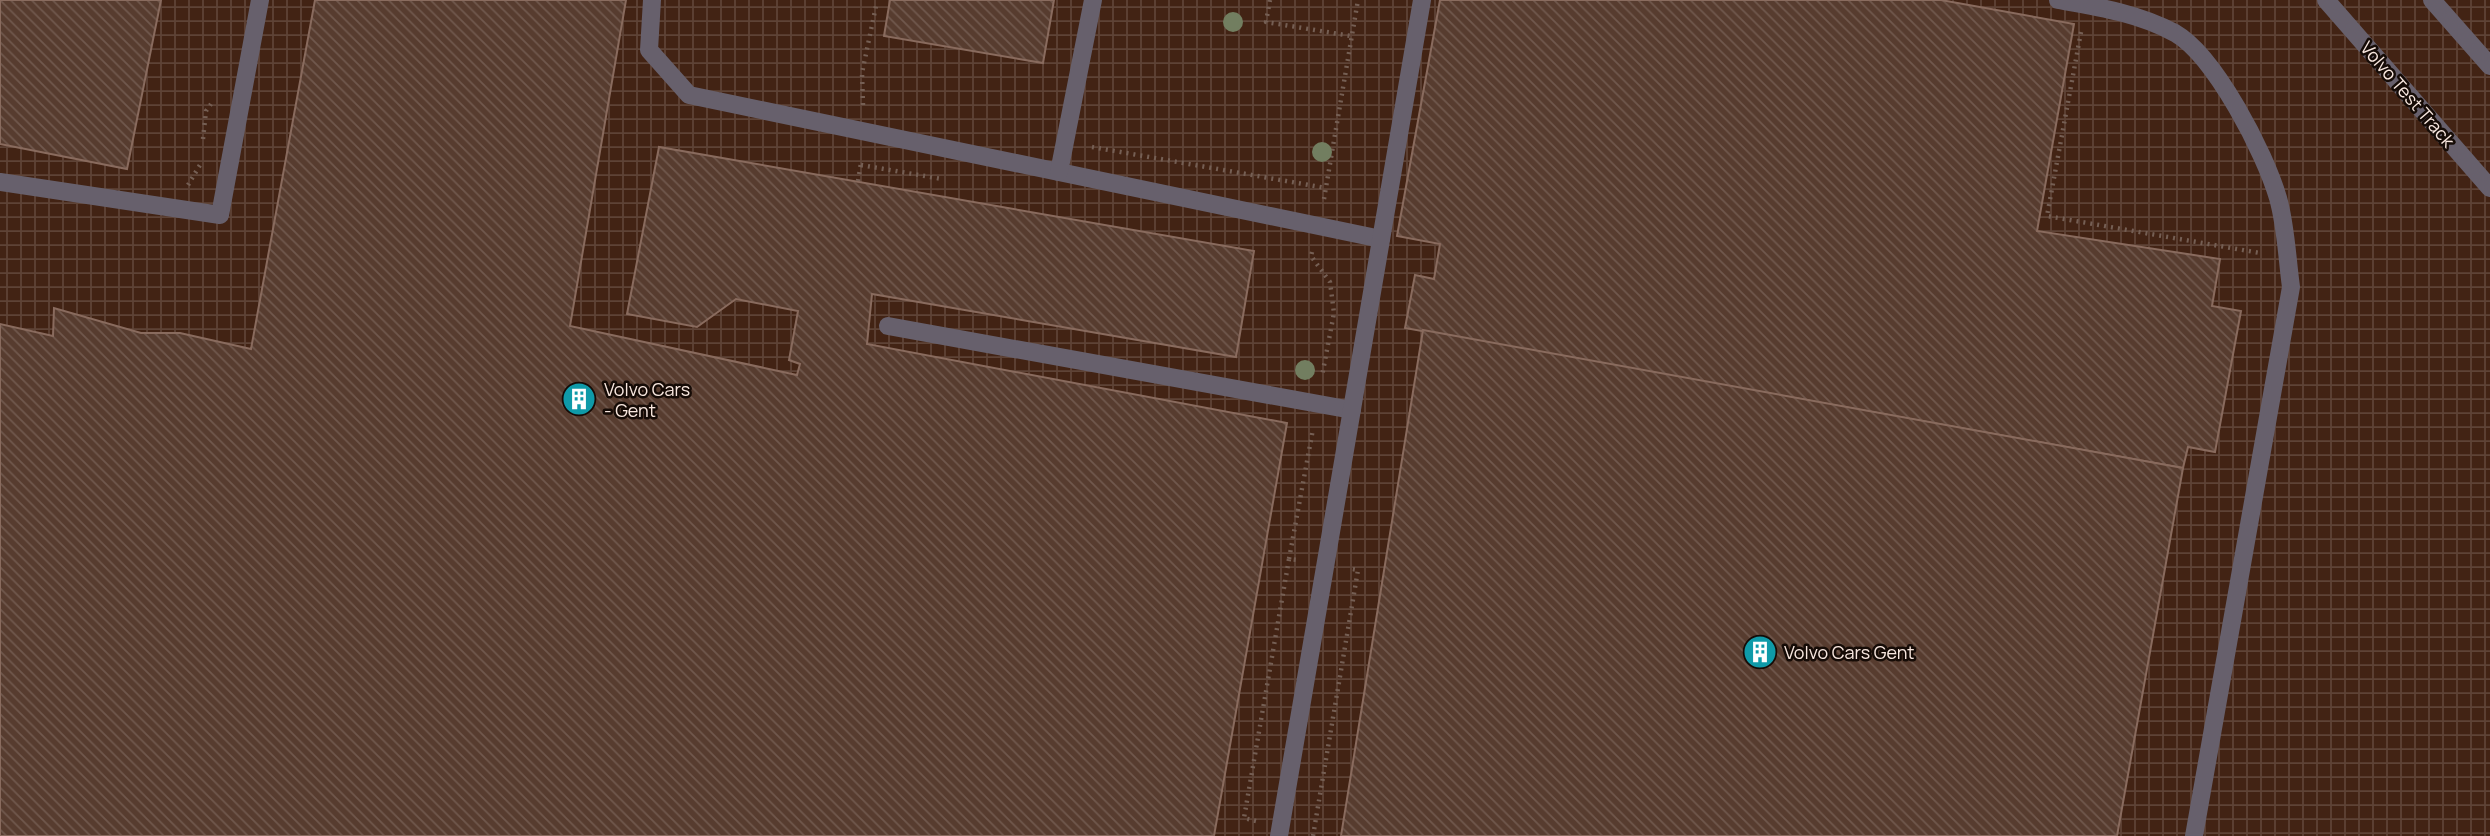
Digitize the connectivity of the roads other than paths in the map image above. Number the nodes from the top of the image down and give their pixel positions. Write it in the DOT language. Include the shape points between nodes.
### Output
graph roads {
  1 [pos="260,0"];
  2 [pos="652,0"];
  3 [pos="1093,0"];
  4 [pos="1422,0"];
  5 [pos="2058,0"];
  6 [pos="2326,0"];
  7 [pos="2432,0"];
  8 [pos="2490,66"];
  9 [pos="1059,172"];
  10 [pos="0,182"];
  11 [pos="2490,188"];
  12 [pos="1381,239"];
  13 [pos="888,326"];
  14 [pos="1352,410"];
  15 [pos="1279,836"];
  16 [pos="2194,836"];
  1 -- 10 [label="street" via="220,215"];
  2 -- 9 [label="street" via="649,50 689,95"];
  3 -- 9 [label="street"];
  4 -- 12 [label="street"];
  5 -- 16 [label="street" via="2137,15 2178,34 2209,65 2252,133 2278,199 2291,287"];
  6 -- 11 [label="street, Volvo Test Track"];
  7 -- 8 [label="street"];
  9 -- 12 [label="street"];
  12 -- 14 [label="street"];
  13 -- 14 [label="street"];
  14 -- 15 [label="street"];
}
